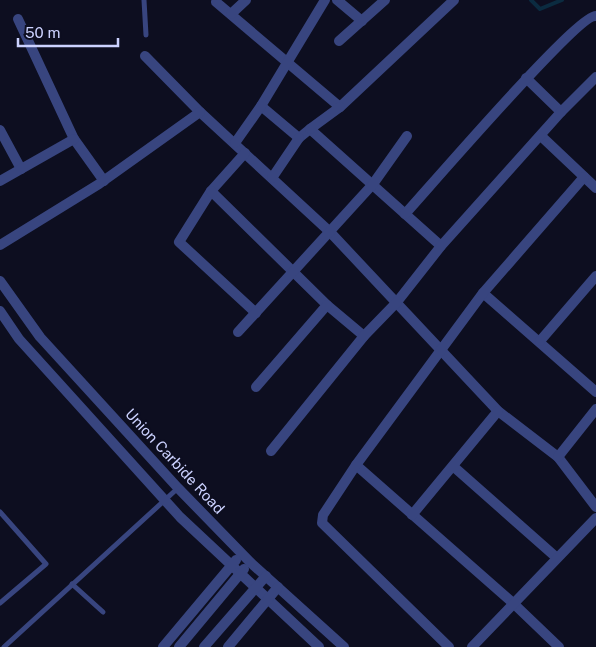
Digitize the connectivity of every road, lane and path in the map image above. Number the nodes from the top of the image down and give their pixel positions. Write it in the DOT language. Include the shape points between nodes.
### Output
graph roads {
  1 [pos="144,0"];
  2 [pos="246,0"];
  3 [pos="325,0"];
  4 [pos="338,0"];
  5 [pos="385,0"];
  6 [pos="454,0"];
  7 [pos="216,2"];
  8 [pos="230,14"];
  9 [pos="596,16"];
  10 [pos="18,19"];
  11 [pos="362,21"];
  12 [pos="146,35"];
  13 [pos="339,41"];
  14 [pos="145,56"];
  15 [pos="287,63"];
  16 [pos="596,77"];
  17 [pos="526,78"];
  18 [pos="261,106"];
  19 [pos="340,107"];
  20 [pos="200,112"];
  21 [pos="562,112"];
  22 [pos="310,129"];
  23 [pos="0,130"];
  24 [pos="407,136"];
  25 [pos="541,136"];
  26 [pos="299,138"];
  27 [pos="74,139"];
  28 [pos="235,143"];
  29 [pos="245,152"];
  30 [pos="21,169"];
  31 [pos="584,177"];
  32 [pos="272,178"];
  33 [pos="0,181"];
  34 [pos="104,181"];
  35 [pos="372,184"];
  36 [pos="596,188"];
  37 [pos="211,191"];
  38 [pos="405,214"];
  39 [pos="330,232"];
  40 [pos="2,241"];
  41 [pos="441,246"];
  42 [pos="294,272"];
  43 [pos="0,281"];
  44 [pos="594,283"];
  45 [pos="484,293"];
  46 [pos="397,302"];
  47 [pos="326,305"];
  48 [pos="0,311"];
  49 [pos="256,313"];
  50 [pos="238,332"];
  51 [pos="364,336"];
  52 [pos="540,341"];
  53 [pos="441,350"];
  54 [pos="256,387"];
  55 [pos="596,392"];
  56 [pos="596,409"];
  57 [pos="498,411"];
  58 [pos="272,450"];
  59 [pos="558,457"];
  60 [pos="356,465"];
  61 [pos="454,467"];
  62 [pos="178,488"];
  63 [pos="164,500"];
  64 [pos="596,507"];
  65 [pos="0,512"];
  66 [pos="412,515"];
  67 [pos="596,518"];
  68 [pos="242,553"];
  69 [pos="557,558"];
  70 [pos="250,562"];
  71 [pos="233,564"];
  72 [pos="240,572"];
  73 [pos="266,576"];
  74 [pos="72,584"];
  75 [pos="278,587"];
  76 [pos="255,588"];
  77 [pos="267,599"];
  78 [pos="0,603"];
  79 [pos="513,603"];
  80 [pos="102,612"];
  81 [pos="4,647"];
  82 [pos="163,647"];
  83 [pos="179,647"];
  84 [pos="204,647"];
  85 [pos="228,647"];
  86 [pos="319,647"];
  87 [pos="344,647"];
  88 [pos="449,647"];
  89 [pos="472,647"];
  90 [pos="559,647"];
  1 -- 12 [label="lane"];
  2 -- 8 [label="street"];
  3 -- 15 [label="street"];
  4 -- 11 [label="street"];
  5 -- 11 [label="street"];
  6 -- 19 [label="street"];
  7 -- 8 [label="street"];
  8 -- 15 [label="street"];
  9 -- 17 [label="street" via="577,28"];
  10 -- 27 [label="street"];
  11 -- 13 [label="street"];
  14 -- 20 [label="street"];
  15 -- 18 [label="street"];
  15 -- 19 [label="street"];
  16 -- 21 [label="street"];
  17 -- 21 [label="street"];
  17 -- 38 [label="street"];
  18 -- 26 [label="street"];
  18 -- 28 [label="street"];
  19 -- 22 [label="street"];
  20 -- 28 [label="street"];
  20 -- 34 [label="street"];
  21 -- 25 [label="street"];
  22 -- 26 [label="street"];
  22 -- 35 [label="street"];
  23 -- 30 [label="street"];
  24 -- 35 [label="street"];
  25 -- 31 [label="street"];
  25 -- 41 [label="street"];
  26 -- 32 [label="street"];
  27 -- 30 [label="street"];
  27 -- 34 [label="street"];
  28 -- 29 [label="street"];
  29 -- 32 [label="street"];
  29 -- 37 [label="street"];
  30 -- 33 [label="street"];
  31 -- 36 [label="street"];
  31 -- 45 [label="street"];
  32 -- 39 [label="street"];
  34 -- 40 [label="street"];
  35 -- 38 [label="street"];
  35 -- 39 [label="street"];
  37 -- 42 [label="street"];
  37 -- 49 [label="street" via="179,242"];
  38 -- 41 [label="street"];
  39 -- 42 [label="street"];
  39 -- 46 [label="street"];
  41 -- 46 [label="street"];
  42 -- 47 [label="street"];
  42 -- 49 [label="street"];
  43 -- 62 [label="street, Union Carbide Road" via="40,337"];
  44 -- 52 [label="street"];
  45 -- 52 [label="street"];
  45 -- 53 [label="street"];
  46 -- 51 [label="street"];
  46 -- 53 [label="street"];
  47 -- 51 [label="street"];
  47 -- 54 [label="street"];
  48 -- 63 [label="street" via="19,339"];
  49 -- 50 [label="street"];
  51 -- 58 [label="street"];
  52 -- 55 [label="street"];
  53 -- 57 [label="street"];
  53 -- 60 [label="street"];
  56 -- 59 [label="street"];
  57 -- 59 [label="street"];
  57 -- 61 [label="street"];
  59 -- 64 [label="street"];
  60 -- 66 [label="street"];
  60 -- 88 [label="street" via="323,515 322,523"];
  61 -- 66 [label="street"];
  61 -- 69 [label="street"];
  62 -- 63 [label="lane"];
  62 -- 68 [label="street, Union Carbide Road"];
  63 -- 71 [label="street"];
  63 -- 74 [label="lane"];
  65 -- 78 [label="lane" via="46,564"];
  66 -- 79 [label="street"];
  67 -- 69 [label="street"];
  68 -- 70 [label="street, Union Carbide Road"];
  68 -- 71 [label="street"];
  69 -- 79 [label="street"];
  70 -- 72 [label="street"];
  70 -- 73 [label="street, Union Carbide Road"];
  71 -- 72 [label="street"];
  71 -- 82 [label="street"];
  72 -- 76 [label="street"];
  72 -- 83 [label="street"];
  73 -- 75 [label="street, Union Carbide Road"];
  73 -- 76 [label="street"];
  74 -- 80 [label="lane"];
  74 -- 81 [label="lane"];
  75 -- 77 [label="street"];
  75 -- 87 [label="street, Union Carbide Road"];
  76 -- 77 [label="street"];
  76 -- 84 [label="street"];
  77 -- 85 [label="street"];
  77 -- 86 [label="street"];
  79 -- 89 [label="street"];
  79 -- 90 [label="street"];
}
